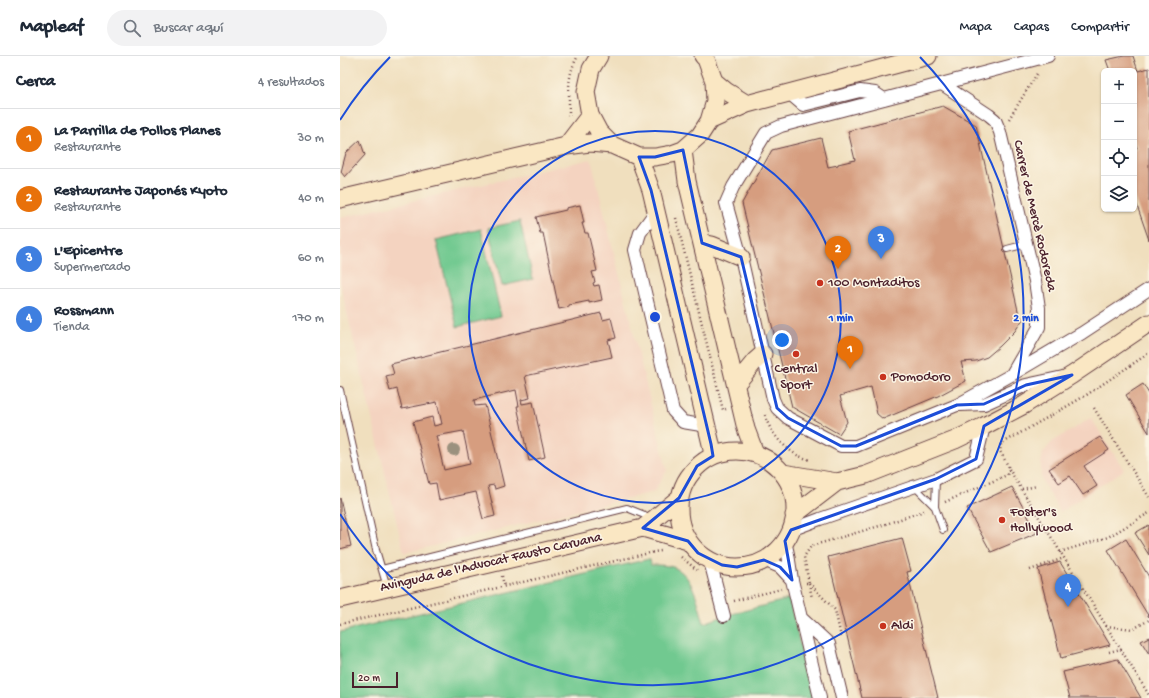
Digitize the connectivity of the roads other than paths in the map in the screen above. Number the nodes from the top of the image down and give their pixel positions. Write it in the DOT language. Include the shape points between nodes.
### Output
graph roads {
  1 [pos="600,56"];
  2 [pos="703,56"];
  3 [pos="928,56"];
  4 [pos="1043,57"];
  5 [pos="714,81"];
  6 [pos="942,84"];
  7 [pos="789,93"];
  8 [pos="884,99"];
  9 [pos="747,104"];
  10 [pos="590,115"];
  11 [pos="709,121"];
  12 [pos="612,145"];
  13 [pos="566,146"];
  14 [pos="683,150"];
  15 [pos="638,156"];
  16 [pos="340,199"];
  17 [pos="656,211"];
  18 [pos="702,243"];
  19 [pos="1026,244"];
  20 [pos="1007,249"];
  21 [pos="740,257"];
  22 [pos="1149,288"];
  23 [pos="1149,323"];
  24 [pos="763,354"];
  25 [pos="1072,375"];
  26 [pos="1011,376"];
  27 [pos="736,384"];
  28 [pos="340,390"];
  29 [pos="957,405"];
  30 [pos="707,426"];
  31 [pos="984,426"];
  32 [pos="755,453"];
  33 [pos="713,456"];
  34 [pos="783,473"];
  35 [pos="936,479"];
  36 [pos="837,482"];
  37 [pos="914,486"];
  38 [pos="679,498"];
  39 [pos="935,507"];
  40 [pos="648,524"];
  41 [pos="790,529"];
  42 [pos="943,530"];
  43 [pos="688,541"];
  44 [pos="764,560"];
  45 [pos="705,567"];
  46 [pos="382,569"];
  47 [pos="792,583"];
  48 [pos="387,587"];
  49 [pos="340,599"];
  50 [pos="724,616"];
  51 [pos="801,618"];
  52 [pos="820,698"];
  53 [pos="842,698"];
  1 -- 10 [label="street" via="591,69 586,92"];
  2 -- 5 [label="street"];
  3 -- 7 [label="street"];
  4 -- 6 [label="street"];
  5 -- 9 [label="street"];
  5 -- 11 [label="street" via="715,101"];
  6 -- 8 [label="street"];
  6 -- 19 [label="street, Carrer de Mercè Rodoreda" via="995,120"];
  7 -- 8 [label="street" via="803,105 860,91 875,93"];
  7 -- 9 [label="street"];
  8 -- 21 [label="street" via="781,126 766,134 733,186 726,203"];
  9 -- 11 [label="street"];
  10 -- 12 [label="street" via="599,132"];
  10 -- 13 [label="street"];
  11 -- 14 [label="street" via="700,135"];
  12 -- 13 [label="street" via="590,143"];
  12 -- 15 [label="street"];
  13 -- 16 [label="street"];
  14 -- 15 [label="street" via="655,157"];
  14 -- 18 [label="street" via="687,181"];
  15 -- 17 [label="street"];
  17 -- 30 [label="street"];
  17 -- 30 [label="street" via="640,233 635,250 642,281 673,411 683,422"];
  18 -- 21 [label="street"];
  18 -- 27 [label="street"];
  19 -- 20 [label="lane"];
  19 -- 26 [label="street, Carrer de Mercè Rodoreda" via="1035,281 1039,327"];
  21 -- 24 [label="street"];
  22 -- 26 [label="street"];
  23 -- 25 [label="street"];
  24 -- 27 [label="street"];
  24 -- 29 [label="street" via="777,408 788,418 841,446 856,446"];
  25 -- 29 [label="street" via="1026,385 984,404"];
  25 -- 31 [label="street"];
  26 -- 29 [label="street"];
  27 -- 32 [label="street" via="746,429"];
  28 -- 46 [label="lane"];
  30 -- 33 [label="street"];
  31 -- 35 [label="street" via="976,459"];
  31 -- 36 [label="street" via="866,475"];
  32 -- 33 [label="street" via="731,451"];
  32 -- 34 [label="street" via="772,462"];
  33 -- 38 [label="street" via="697,466 689,475"];
  34 -- 36 [label="street"];
  34 -- 41 [label="street" via="793,495"];
  35 -- 37 [label="street"];
  35 -- 39 [label="lane"];
  36 -- 41 [label="street"];
  37 -- 39 [label="lane"];
  37 -- 41 [label="street"];
  38 -- 40 [label="street, Avinguda de l'Advocat Fausto Caruana"];
  38 -- 43 [label="street" via="679,520"];
  39 -- 42 [label="lane"];
  40 -- 43 [label="street, Avinguda de l'Advocat Fausto Caruana"];
  40 -- 46 [label="lane" via="628,508"];
  40 -- 48 [label="street, Avinguda de l'Advocat Fausto Caruana"];
  41 -- 44 [label="street" via="777,551"];
  41 -- 47 [label="street" via="788,554"];
  43 -- 45 [label="street"];
  44 -- 45 [label="street" via="737,567"];
  44 -- 47 [label="street" via="780,567"];
  45 -- 50 [label="street"];
  46 -- 48 [label="lane"];
  47 -- 51 [label="street"];
  48 -- 49 [label="street, Avinguda de l'Advocat Fausto Caruana"];
  51 -- 52 [label="street"];
  51 -- 53 [label="street" via="829,644"];
}
